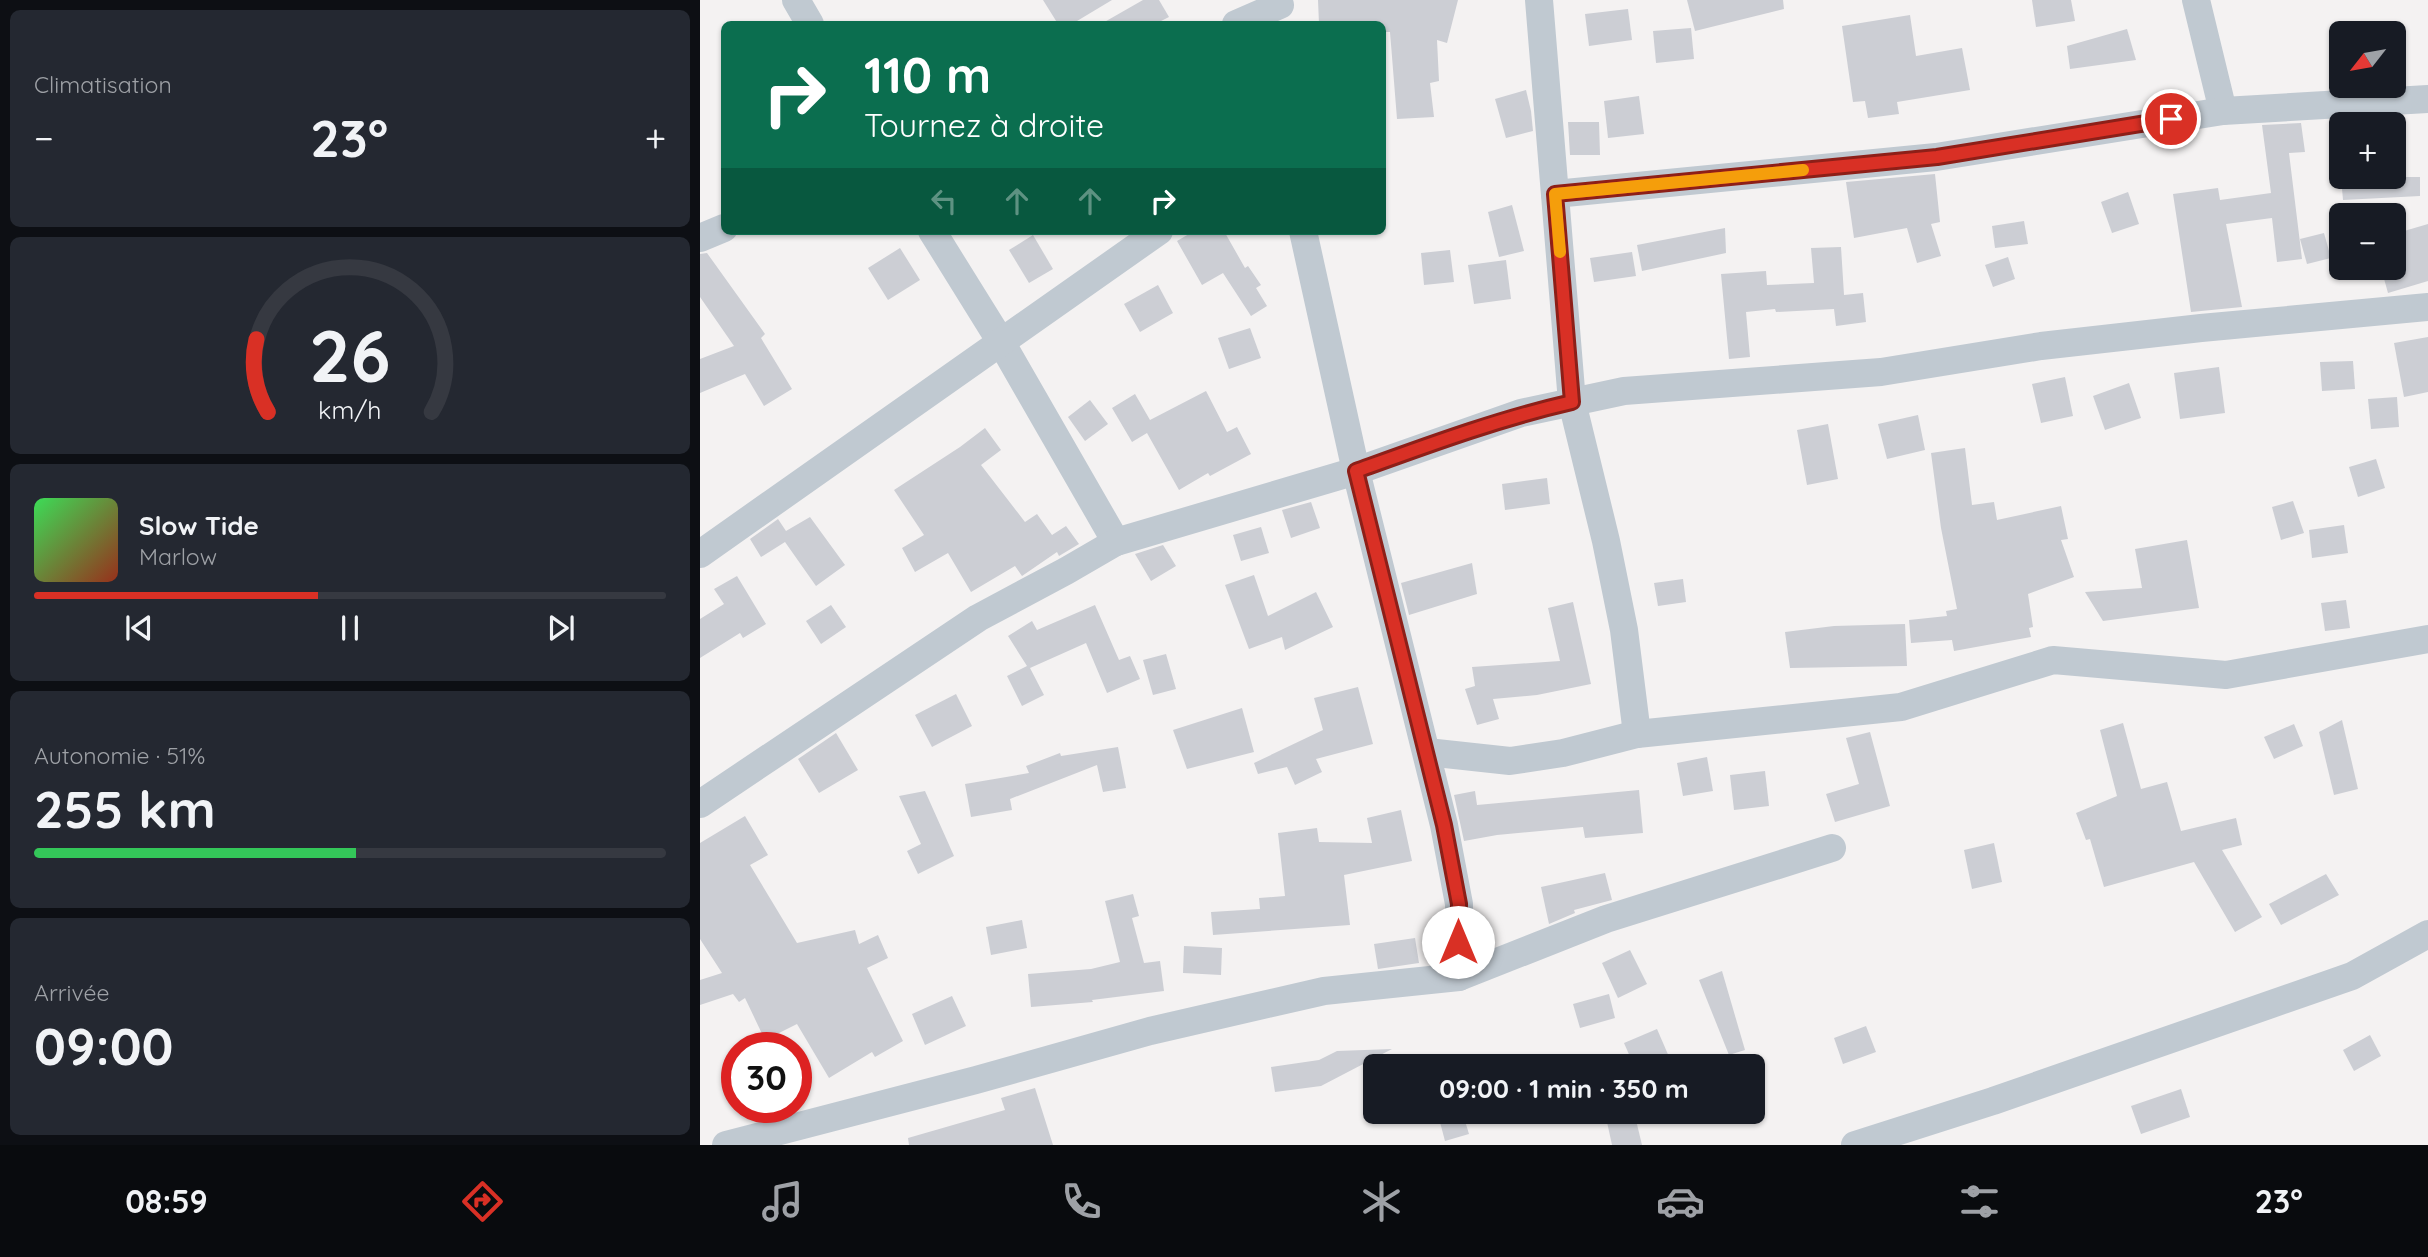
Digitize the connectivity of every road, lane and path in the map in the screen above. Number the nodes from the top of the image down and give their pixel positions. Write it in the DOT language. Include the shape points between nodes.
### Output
graph roads {
  1 [pos="796,0"];
  2 [pos="1539,0"];
  3 [pos="2196,0"];
  4 [pos="1280,10"];
  5 [pos="808,21"];
  6 [pos="1245,21"];
  7 [pos="2428,99"];
  8 [pos="2223,111"];
  9 [pos="1555,194"];
  10 [pos="721,229"];
  11 [pos="934,235"];
  12 [pos="1153,235"];
  13 [pos="1304,235"];
  14 [pos="700,238"];
  15 [pos="2428,307"];
  16 [pos="1001,342"];
  17 [pos="1572,402"];
  18 [pos="1356,471"];
  19 [pos="1116,542"];
  20 [pos="700,554"];
  21 [pos="2428,639"];
  22 [pos="1637,734"];
  23 [pos="1427,752"];
  24 [pos="700,804"];
  25 [pos="1832,848"];
  26 [pos="2428,934"];
  27 [pos="1459,977"];
  28 [pos="726,1145"];
  29 [pos="1855,1145"];
  1 -- 5 [label="street"];
  2 -- 9 [label="street"];
  3 -- 8 [label="street"];
  4 -- 6 [label="street"];
  7 -- 8 [label="street"];
  8 -- 9 [label="street" via="1937,157"];
  9 -- 17 [label="street"];
  10 -- 14 [label="street"];
  11 -- 16 [label="street"];
  12 -- 16 [label="street"];
  13 -- 18 [label="street"];
  15 -- 17 [label="street" via="2042,345 1881,372 1624,391"];
  16 -- 19 [label="street"];
  16 -- 20 [label="street"];
  17 -- 18 [label="street" via="1521,413"];
  17 -- 22 [label="street" via="1624,630"];
  18 -- 19 [label="street"];
  18 -- 23 [label="street"];
  19 -- 24 [label="street" via="978,618"];
  21 -- 22 [label="street" via="2225,675 2053,660 1901,707"];
  22 -- 23 [label="street" via="1510,761"];
  23 -- 27 [label="street" via="1459,904"];
  25 -- 27 [label="street" via="1606,919"];
  26 -- 29 [label="street" via="2352,976"];
  27 -- 28 [label="street" via="1311,994 1150,1031"];
}
